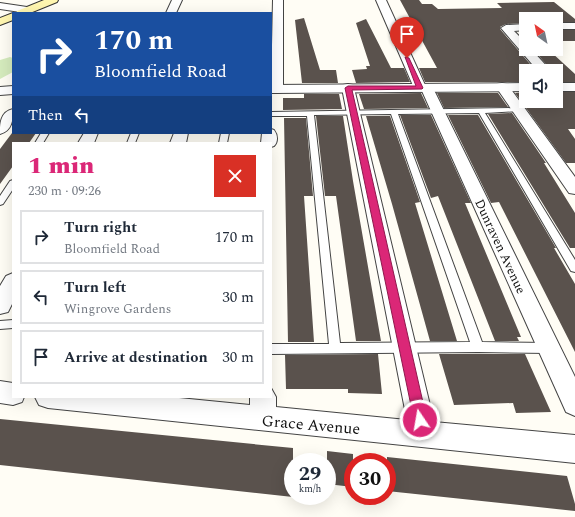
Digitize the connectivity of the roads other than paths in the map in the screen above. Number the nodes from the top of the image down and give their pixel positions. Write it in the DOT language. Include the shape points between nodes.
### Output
graph roads {
  1 [pos="53,0"];
  2 [pos="177,0"];
  3 [pos="278,0"];
  4 [pos="381,0"];
  5 [pos="0,6"];
  6 [pos="24,12"];
  7 [pos="171,12"];
  8 [pos="12,16"];
  9 [pos="0,22"];
  10 [pos="563,26"];
  11 [pos="575,26"];
  12 [pos="519,27"];
  13 [pos="519,43"];
  14 [pos="531,56"];
  15 [pos="538,64"];
  16 [pos="563,86"];
  17 [pos="502,87"];
  18 [pos="519,87"];
  19 [pos="575,87"];
  20 [pos="348,88"];
  21 [pos="423,88"];
  22 [pos="0,90"];
  23 [pos="12,90"];
  24 [pos="273,90"];
  25 [pos="517,110"];
  26 [pos="438,111"];
  27 [pos="481,111"];
  28 [pos="394,112"];
  29 [pos="354,113"];
  30 [pos="272,114"];
  31 [pos="310,114"];
  32 [pos="12,115"];
  33 [pos="0,130"];
  34 [pos="12,184"];
  35 [pos="575,189"];
  36 [pos="0,202"];
  37 [pos="575,268"];
  38 [pos="12,283"];
  39 [pos="0,306"];
  40 [pos="0,324"];
  41 [pos="12,324"];
  42 [pos="478,347"];
  43 [pos="548,348"];
  44 [pos="272,349"];
  45 [pos="334,349"];
  46 [pos="406,349"];
  47 [pos="568,373"];
  48 [pos="0,392"];
  49 [pos="12,394"];
  50 [pos="68,398"];
  51 [pos="108,400"];
  52 [pos="575,404"];
  53 [pos="262,408"];
  54 [pos="424,434"];
  55 [pos="575,449"];
  1 -- 6 [label="main road"];
  2 -- 7 [label="street"];
  3 -- 24 [label="street"];
  4 -- 21 [label="street, Dunraven Avenue"];
  5 -- 6 [label="street"];
  8 -- 9 [label="main road"];
  10 -- 11 [label="street"];
  12 -- 13 [label="street" via="506,28"];
  14 -- 15 [label="street"];
  16 -- 19 [label="street"];
  17 -- 18 [label="street"];
  17 -- 21 [label="street"];
  17 -- 25 [label="street"];
  20 -- 21 [label="street"];
  20 -- 24 [label="street"];
  20 -- 29 [label="street"];
  21 -- 26 [label="street, Dunraven Avenue"];
  22 -- 23 [label="street"];
  25 -- 27 [label="lane"];
  25 -- 35 [label="street"];
  26 -- 27 [label="lane"];
  26 -- 28 [label="lane"];
  26 -- 43 [label="street, Dunraven Avenue"];
  27 -- 37 [label="lane"];
  28 -- 29 [label="lane"];
  28 -- 42 [label="lane"];
  29 -- 31 [label="lane"];
  29 -- 46 [label="street"];
  30 -- 31 [label="lane"];
  31 -- 45 [label="lane"];
  32 -- 33 [label="street"];
  34 -- 36 [label="lane"];
  38 -- 39 [label="street"];
  40 -- 41 [label="lane"];
  42 -- 43 [label="lane"];
  42 -- 46 [label="lane"];
  43 -- 47 [label="street, Dunraven Avenue"];
  44 -- 45 [label="lane"];
  45 -- 46 [label="lane"];
  46 -- 54 [label="street"];
  47 -- 52 [label="street, Dunraven Avenue"];
  48 -- 49 [label="street"];
  50 -- 51 [label="street, Grace Avenue"];
  51 -- 53 [label="street, Grace Avenue"];
  53 -- 54 [label="street, Grace Avenue"];
  54 -- 55 [label="street, Grace Avenue"];
}
